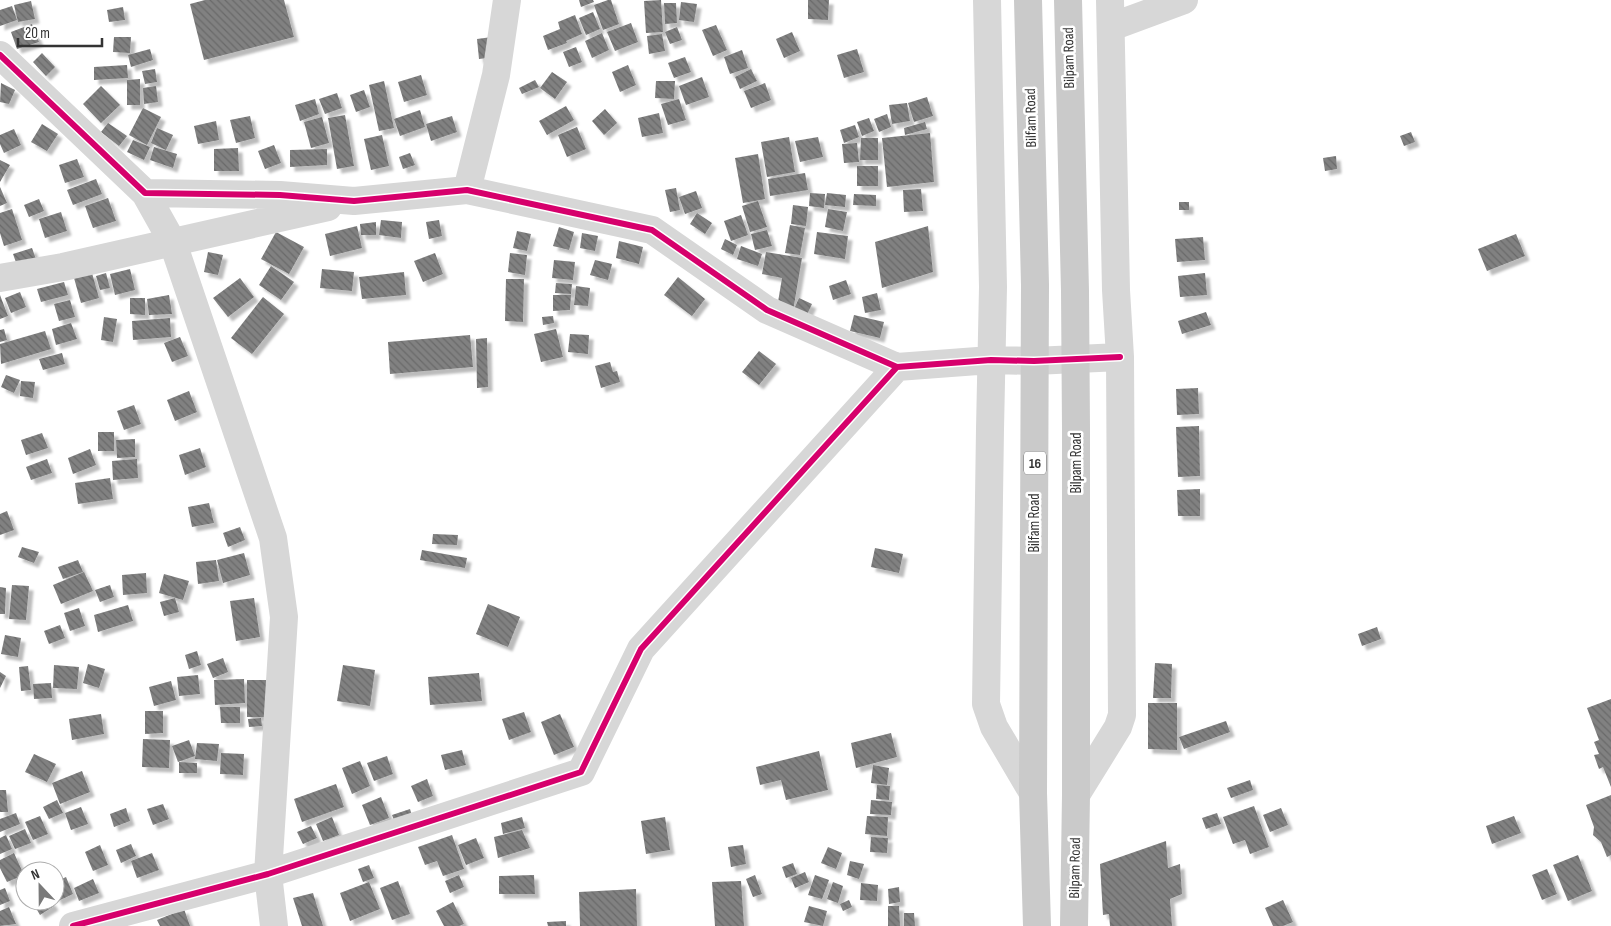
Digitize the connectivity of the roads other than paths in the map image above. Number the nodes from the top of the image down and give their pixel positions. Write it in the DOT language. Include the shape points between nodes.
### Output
graph roads {
  1 [pos="507,0"];
  2 [pos="988,0"];
  3 [pos="1028,0"];
  4 [pos="1068,0"];
  5 [pos="1110,0"];
  6 [pos="1184,0"];
  7 [pos="1111,27"];
  8 [pos="0,55"];
  9 [pos="467,190"];
  10 [pos="145,193"];
  11 [pos="354,201"];
  12 [pos="173,243"];
  13 [pos="0,278"];
  14 [pos="1120,357"];
  15 [pos="991,360"];
  16 [pos="1075,360"];
  17 [pos="1034,361"];
  18 [pos="897,367"];
  19 [pos="1033,793"];
  20 [pos="1076,795"];
  21 [pos="268,874"];
  22 [pos="72,926"];
  23 [pos="274,926"];
  24 [pos="1037,926"];
  25 [pos="1074,926"];
  1 -- 9 [label="street" via="496,76"];
  2 -- 15 [label="street" via="993,287"];
  3 -- 17 [label="main road, Bilfam Road / 16"];
  4 -- 16 [label="main road, Bilpam Road"];
  5 -- 7 [label="street"];
  6 -- 7 [label="street"];
  7 -- 14 [label="street"];
  8 -- 10 [label="street"];
  9 -- 11 [label="street"];
  9 -- 18 [label="street" via="652,230 767,310"];
  10 -- 11 [label="street" via="280,195"];
  10 -- 12 [label="street"];
  11 -- 12 [label="street"];
  12 -- 13 [label="street"];
  12 -- 21 [label="street" via="273,538 284,617"];
  14 -- 16 [label="street"];
  14 -- 20 [label="street" via="1122,715 1118,727"];
  15 -- 17 [label="street"];
  15 -- 18 [label="street"];
  15 -- 19 [label="street" via="986,704 994,726"];
  16 -- 17 [label="street"];
  16 -- 20 [label="main road, Bilpam Road"];
  17 -- 19 [label="main road, Bilfam Road / 16"];
  18 -- 21 [label="street" via="641,649 581,772"];
  19 -- 24 [label="main road, Bilfam Road / 16"];
  20 -- 25 [label="main road, Bilpam Road"];
  21 -- 22 [label="street"];
  21 -- 23 [label="street"];
}
